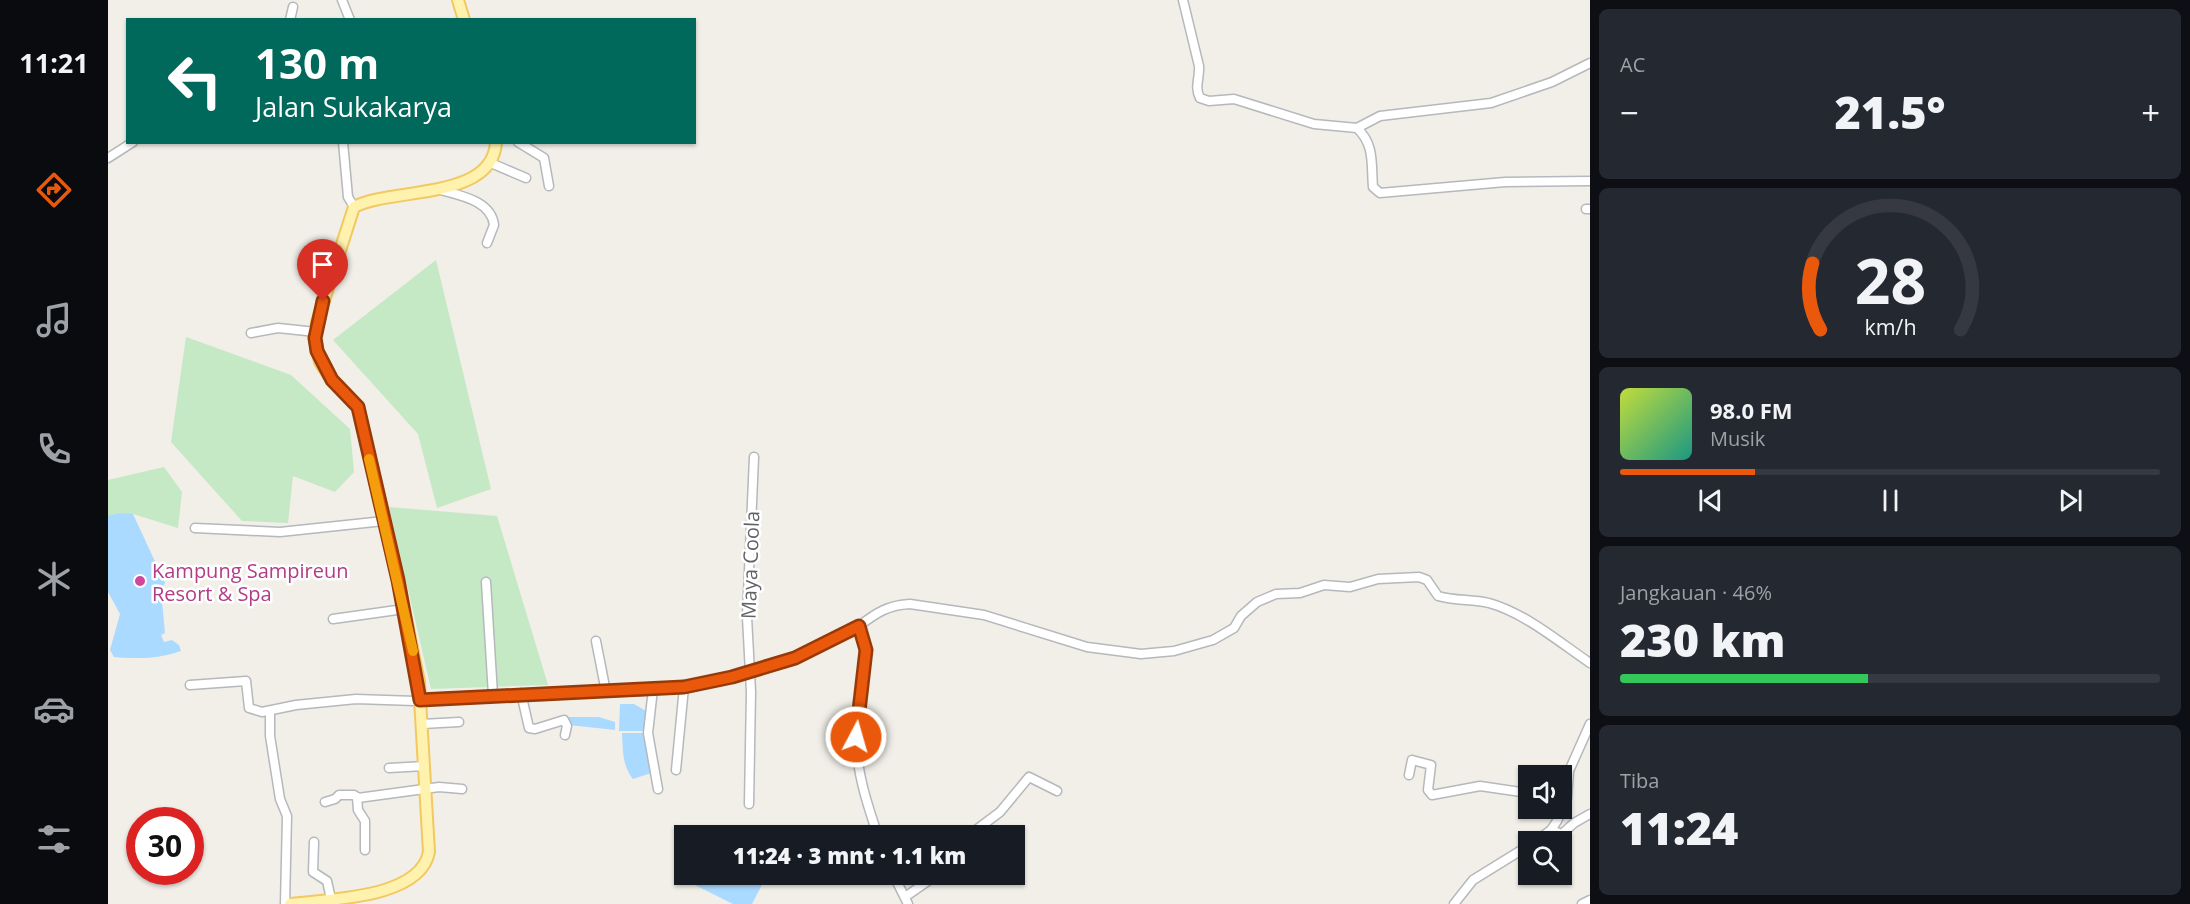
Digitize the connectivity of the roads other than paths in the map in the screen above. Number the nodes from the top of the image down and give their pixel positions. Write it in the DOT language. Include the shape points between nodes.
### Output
graph roads {
  1 [pos="342,0"];
  2 [pos="458,0"];
  3 [pos="1183,0"];
  4 [pos="293,6"];
  5 [pos="290,18"];
  6 [pos="349,18"];
  7 [pos="463,18"];
  8 [pos="1590,63"];
  9 [pos="1357,128"];
  10 [pos="130,144"];
  11 [pos="344,144"];
  12 [pos="496,144"];
  13 [pos="521,144"];
  14 [pos="108,158"];
  15 [pos="491,163"];
  16 [pos="526,178"];
  17 [pos="1590,181"];
  18 [pos="549,186"];
  19 [pos="437,189"];
  20 [pos="354,207"];
  21 [pos="487,243"];
  22 [pos="316,332"];
  23 [pos="251,333"];
  24 [pos="754,458"];
  25 [pos="384,521"];
  26 [pos="195,528"];
  27 [pos="486,582"];
  28 [pos="404,609"];
  29 [pos="333,619"];
  30 [pos="859,626"];
  31 [pos="596,641"];
  32 [pos="1590,663"];
  33 [pos="750,672"];
  34 [pos="190,685"];
  35 [pos="684,687"];
  36 [pos="653,690"];
  37 [pos="606,692"];
  38 [pos="520,693"];
  39 [pos="493,695"];
  40 [pos="420,700"];
  41 [pos="270,711"];
  42 [pos="459,722"];
  43 [pos="422,724"];
  44 [pos="1590,724"];
  45 [pos="565,735"];
  46 [pos="1572,765"];
  47 [pos="425,766"];
  48 [pos="389,768"];
  49 [pos="676,770"];
  50 [pos="1409,775"];
  51 [pos="427,789"];
  52 [pos="462,789"];
  53 [pos="658,789"];
  54 [pos="1057,791"];
  55 [pos="1518,792"];
  56 [pos="357,798"];
  57 [pos="325,802"];
  58 [pos="748,804"];
  59 [pos="1590,814"];
  60 [pos="1555,819"];
  61 [pos="875,825"];
  62 [pos="983,825"];
  63 [pos="1551,830"];
  64 [pos="314,842"];
  65 [pos="365,850"];
  66 [pos="1518,852"];
  67 [pos="899,885"];
  68 [pos="925,885"];
  69 [pos="331,899"];
  70 [pos="1590,900"];
  71 [pos="907,901"];
  72 [pos="285,904"];
  73 [pos="290,904"];
  74 [pos="1454,904"];
  75 [pos="1582,904"];
  1 -- 6 [label="street"];
  2 -- 7 [label="main road"];
  3 -- 9 [label="street" via="1199,66 1196,88 1200,98 1234,99 1314,124"];
  4 -- 5 [label="street"];
  8 -- 9 [label="street" via="1552,82 1491,103 1380,116"];
  9 -- 17 [label="street" via="1369,142 1373,187 1380,193 1505,182"];
  10 -- 14 [label="street"];
  11 -- 20 [label="street" via="348,196"];
  12 -- 15 [label="main road"];
  13 -- 18 [label="street" via="544,158"];
  15 -- 16 [label="street"];
  15 -- 19 [label="main road" via="477,176"];
  19 -- 20 [label="main road"];
  19 -- 21 [label="street" via="469,197 488,212 494,225"];
  20 -- 22 [label="main road"];
  22 -- 23 [label="street" via="278,328"];
  22 -- 25 [label="main road" via="320,362 358,407"];
  24 -- 33 [label="street, Maya Coola" via="747,617"];
  25 -- 26 [label="street" via="280,532"];
  25 -- 28 [label="main road"];
  27 -- 39 [label="street"];
  28 -- 29 [label="street"];
  28 -- 40 [label="main road"];
  30 -- 32 [label="street" via="879,611 910,604 991,616 1102,651 1146,654 1174,651 1221,637 1267,596 1300,593 1319,586 1350,587 1378,579 1419,577 1427,580 1438,596 1487,603 1505,610"];
  30 -- 33 [label="street" via="795,658"];
  30 -- 61 [label="street" via="866,650 856,746"];
  31 -- 37 [label="street"];
  33 -- 35 [label="street"];
  33 -- 58 [label="street, Maya Coola"];
  34 -- 41 [label="street" via="246,681 251,710"];
  35 -- 36 [label="street"];
  35 -- 49 [label="street"];
  36 -- 37 [label="street"];
  36 -- 53 [label="street" via="648,733"];
  37 -- 38 [label="street"];
  38 -- 39 [label="street"];
  38 -- 45 [label="street" via="529,728 564,720"];
  39 -- 40 [label="street"];
  40 -- 41 [label="street" via="356,699"];
  40 -- 43 [label="main road"];
  41 -- 72 [label="street" via="280,799 287,816"];
  42 -- 43 [label="street"];
  43 -- 47 [label="main road"];
  44 -- 46 [label="street"];
  47 -- 48 [label="street"];
  47 -- 51 [label="main road"];
  50 -- 55 [label="street" via="1412,760 1432,766 1428,790 1432,795 1480,786"];
  51 -- 52 [label="street"];
  51 -- 56 [label="street"];
  51 -- 69 [label="main road" via="429,852 424,864 392,888"];
  54 -- 62 [label="street" via="1029,777 1000,812"];
  56 -- 57 [label="street" via="339,795"];
  56 -- 65 [label="street" via="365,821"];
  59 -- 63 [label="street" via="1562,834"];
  60 -- 63 [label="street"];
  64 -- 69 [label="street" via="313,872 327,881"];
  66 -- 74 [label="street" via="1473,880"];
  67 -- 71 [label="street"];
  68 -- 71 [label="street"];
  69 -- 73 [label="main road"];
  70 -- 75 [label="street"];
}
